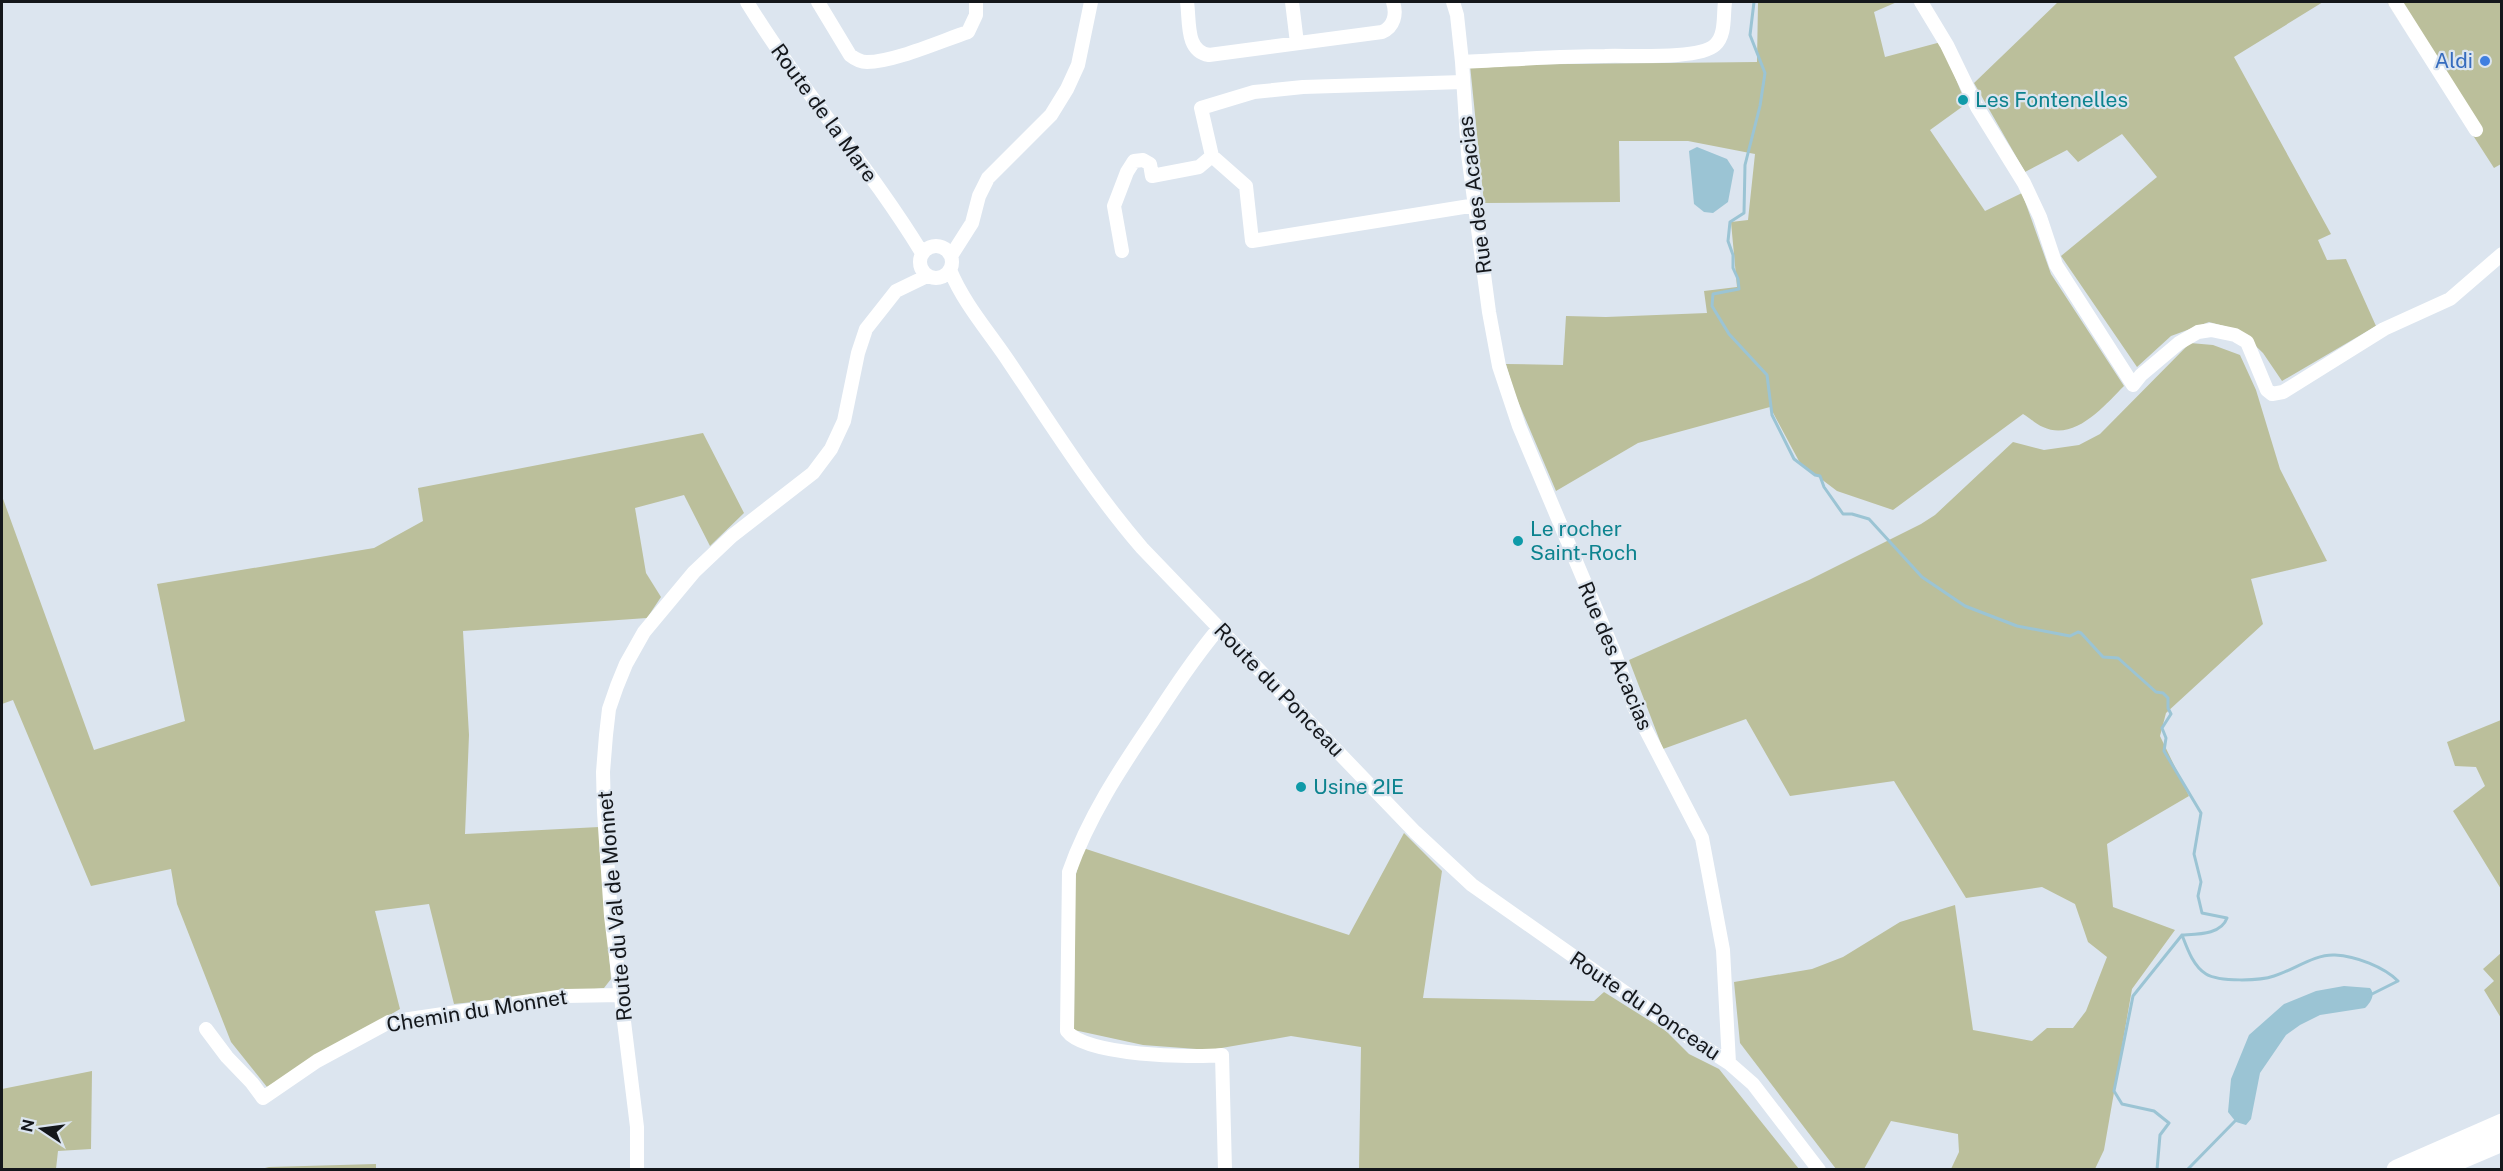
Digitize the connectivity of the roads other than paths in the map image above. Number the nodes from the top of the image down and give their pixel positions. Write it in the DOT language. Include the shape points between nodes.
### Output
graph roads {
  1 [pos="747,2"];
  2 [pos="818,2"];
  3 [pos="976,2"];
  4 [pos="1090,2"];
  5 [pos="1187,2"];
  6 [pos="1292,2"];
  7 [pos="1393,2"];
  8 [pos="1453,2"];
  9 [pos="1725,2"];
  10 [pos="1921,2"];
  11 [pos="2395,2"];
  12 [pos="1297,43"];
  13 [pos="1462,62"];
  14 [pos="1463,82"];
  15 [pos="2476,130"];
  16 [pos="1212,156"];
  17 [pos="1476,205"];
  18 [pos="1122,251"];
  19 [pos="2502,254"];
  20 [pos="935,262"];
  21 [pos="1219,628"];
  22 [pos="621,995"];
  23 [pos="206,1029"];
  24 [pos="1729,1063"];
  25 [pos="2502,1124"];
  26 [pos="2502,1141"];
  27 [pos="637,1170"];
  28 [pos="1225,1170"];
  29 [pos="1819,1170"];
  30 [pos="2397,1170"];
  31 [pos="2434,1170"];
  1 -- 20 [label="street, Route de la Mare" via="783,58"];
  2 -- 3 [label="street" via="850,55 868,62 968,32 976,15"];
  4 -- 20 [label="street" via="1078,65 1051,116 988,178 972,223"];
  5 -- 12 [label="street" via="1192,45 1201,54"];
  6 -- 12 [label="street"];
  7 -- 12 [label="street" via="1389,29 1382,32"];
  8 -- 13 [label="street, Rue des Acacias"];
  9 -- 13 [label="street" via="1722,35 1714,47 1696,52 1654,57"];
  10 -- 19 [label="street" via="1977,107 2024,183 2056,265 2133,385 2179,343 2198,332 2211,330 2247,342 2267,390 2272,394 2283,392 2384,329 2450,299"];
  11 -- 15 [label="street"];
  13 -- 14 [label="street, Rue des Acacias"];
  14 -- 16 [label="street" via="1254,92 1201,108"];
  14 -- 17 [label="street, Rue des Acacias"];
  16 -- 17 [label="street" via="1245,186 1252,241"];
  16 -- 18 [label="street" via="1199,167 1152,176 1150,164 1134,161 1114,206"];
  17 -- 24 [label="street, Rue des Acacias" via="1499,366 1508,395 1634,707 1702,838 1723,950"];
  20 -- 21 [label="street, Route du Ponceau" via="996,343 1105,504"];
  20 -- 22 [label="street, Route du Val de Monnet" via="896,291 866,329 844,422 813,473 732,536 694,572 644,632 616,686 609,709 603,772 611,916"];
  21 -- 24 [label="street, Route du Ponceau" via="1415,832 1472,885"];
  21 -- 28 [label="street" via="1118,772 1076,852 1068,898 1066,1000 1067,1031 1071,1036 1142,1054 1187,1058 1222,1055"];
  22 -- 23 [label="street, Chemin du Monnet" via="566,996 389,1022 317,1061 262,1098"];
  22 -- 27 [label="street, Route du Val de Monnet" via="638,1127"];
  24 -- 29 [label="street, Route du Ponceau" via="1753,1084"];
  25 -- 30 [label="highway"];
  26 -- 31 [label="highway"];
}
